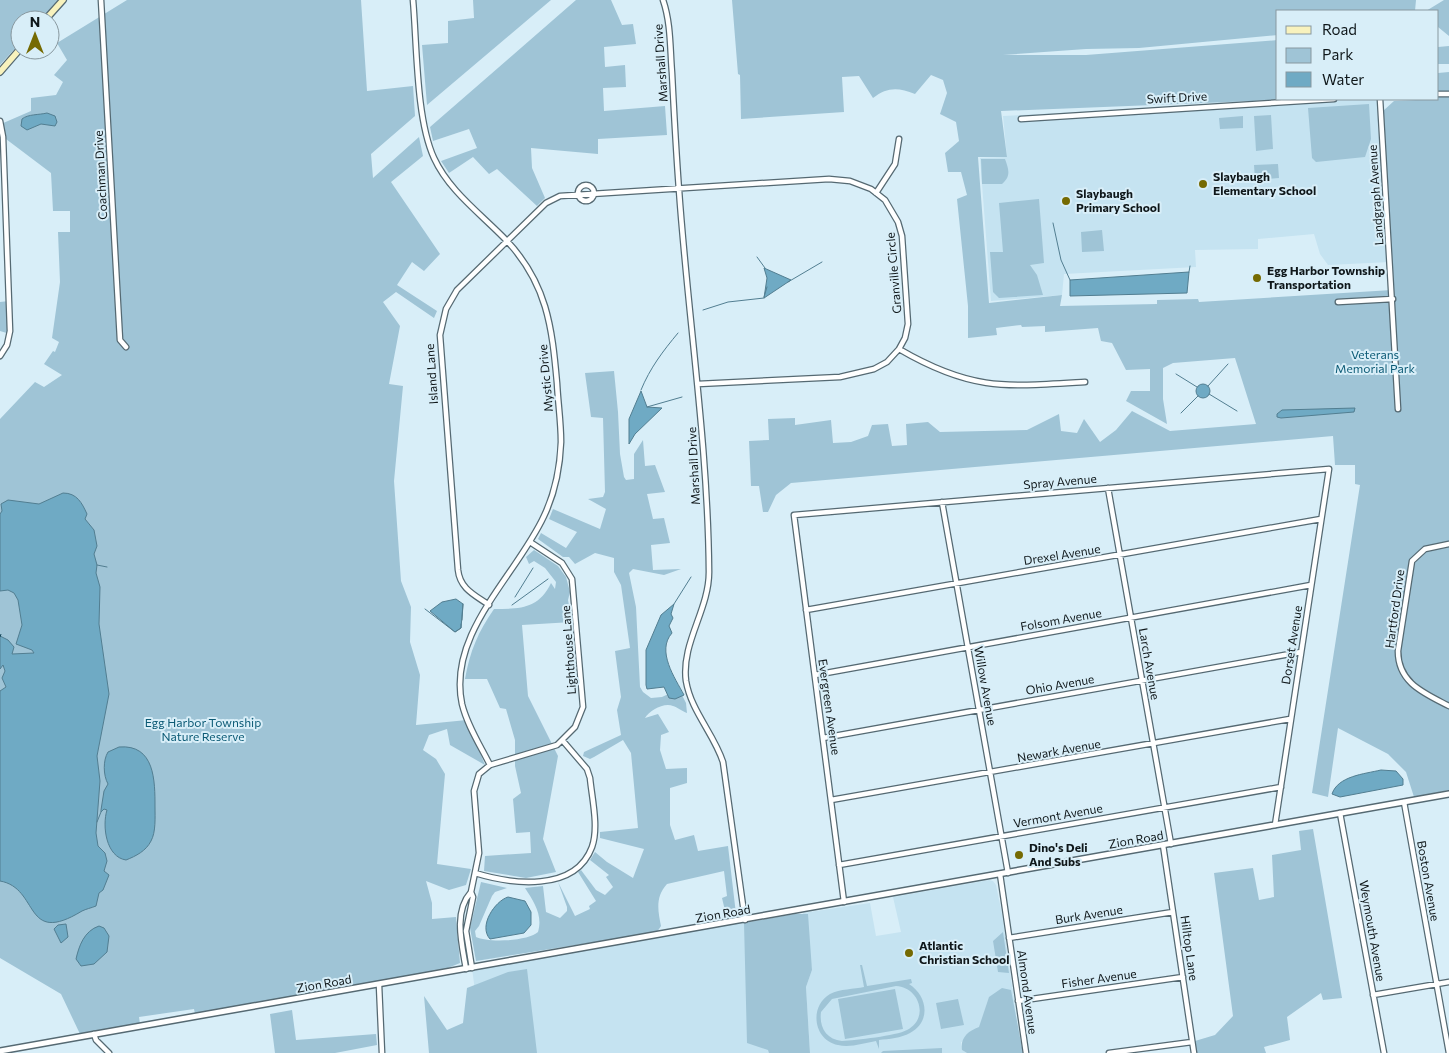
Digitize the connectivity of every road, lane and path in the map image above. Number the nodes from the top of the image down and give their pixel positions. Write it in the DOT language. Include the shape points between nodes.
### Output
graph roads {
  1 [pos="63,0"];
  2 [pos="102,0"];
  3 [pos="413,0"];
  4 [pos="663,0"];
  5 [pos="54,10"];
  6 [pos="10,60"];
  7 [pos="0,72"];
  8 [pos="1318,100"];
  9 [pos="1380,100"];
  10 [pos="1021,119"];
  11 [pos="0,121"];
  12 [pos="899,139"];
  13 [pos="678,188"];
  14 [pos="876,193"];
  15 [pos="578,194"];
  16 [pos="594,194"];
  17 [pos="507,241"];
  18 [pos="0,257"];
  19 [pos="7,257"];
  20 [pos="1393,299"];
  21 [pos="1338,302"];
  22 [pos="126,347"];
  23 [pos="899,349"];
  24 [pos="0,356"];
  25 [pos="1085,382"];
  26 [pos="698,384"];
  27 [pos="1398,409"];
  28 [pos="1329,469"];
  29 [pos="1108,488"];
  30 [pos="942,502"];
  31 [pos="794,515"];
  32 [pos="1321,519"];
  33 [pos="530,542"];
  34 [pos="1449,544"];
  35 [pos="1121,556"];
  36 [pos="956,583"];
  37 [pos="1311,586"];
  38 [pos="490,604"];
  39 [pos="806,610"];
  40 [pos="1131,618"];
  41 [pos="968,646"];
  42 [pos="1300,652"];
  43 [pos="814,674"];
  44 [pos="1142,681"];
  45 [pos="1449,706"];
  46 [pos="979,710"];
  47 [pos="1290,720"];
  48 [pos="823,738"];
  49 [pos="563,741"];
  50 [pos="1153,744"];
  51 [pos="490,765"];
  52 [pos="990,773"];
  53 [pos="1281,787"];
  54 [pos="1449,794"];
  55 [pos="831,800"];
  56 [pos="1404,802"];
  57 [pos="1164,808"];
  58 [pos="1340,813"];
  59 [pos="1275,825"];
  60 [pos="1002,836"];
  61 [pos="1171,844"];
  62 [pos="1163,845"];
  63 [pos="839,865"];
  64 [pos="1008,873"];
  65 [pos="476,874"];
  66 [pos="1000,874"];
  67 [pos="844,902"];
  68 [pos="1173,912"];
  69 [pos="745,920"];
  70 [pos="1009,938"];
  71 [pos="469,968"];
  72 [pos="1183,977"];
  73 [pos="1449,982"];
  74 [pos="378,984"];
  75 [pos="1436,984"];
  76 [pos="1373,995"];
  77 [pos="1018,1001"];
  78 [pos="94,1034"];
  79 [pos="1192,1042"];
  80 [pos="0,1051"];
  81 [pos="109,1053"];
  82 [pos="382,1053"];
  83 [pos="1026,1053"];
  84 [pos="1109,1053"];
  85 [pos="1194,1053"];
  86 [pos="1384,1053"];
  87 [pos="1449,1053"];
  1 -- 5 [label="main road"];
  2 -- 22 [label="street, Coachman Drive" via="120,340"];
  3 -- 17 [label="street, Mystic Drive" via="422,115 429,148 456,191"];
  4 -- 13 [label="street, Marshall Drive" via="669,30"];
  6 -- 7 [label="main road"];
  8 -- 10 [label="street, Swift Drive"];
  9 -- 20 [label="street, Landgraph Avenue"];
  11 -- 19 [label="street"];
  12 -- 14 [label="street" via="895,164"];
  13 -- 14 [label="street, Granville Circle" via="835,179 858,183"];
  13 -- 16 [label="street, Island Lane"];
  13 -- 26 [label="street, Marshall Drive"];
  14 -- 23 [label="street, Granville Circle" via="895,215 902,236 908,324"];
  15 -- 16 [label="street, Island Lane" via="587,201"];
  15 -- 16 [label="street, Island Lane" via="581,187 586,186"];
  15 -- 17 [label="street, Island Lane" via="549,201"];
  17 -- 33 [label="street, Mystic Drive" via="533,278 549,315 553,338 560,430 559,461 544,516"];
  17 -- 38 [label="street, Island Lane" via="455,293 444,314 440,335 458,574 466,589"];
  18 -- 19 [label="street"];
  19 -- 24 [label="street" via="10,331"];
  20 -- 21 [label="street"];
  20 -- 27 [label="street, Landgraph Avenue"];
  23 -- 25 [label="street" via="945,373 977,382 1019,386"];
  23 -- 26 [label="street, Granville Circle" via="887,362 874,369 840,377"];
  26 -- 69 [label="street, Marshall Drive" via="709,577 704,605 687,650 686,677 693,703 723,762"];
  28 -- 29 [label="street, Spray Avenue"];
  28 -- 32 [label="street, Dorset Avenue"];
  29 -- 30 [label="street, Spray Avenue"];
  29 -- 35 [label="street, Larch Avenue"];
  30 -- 31 [label="street, Spray Avenue"];
  30 -- 36 [label="street, Willow Avenue"];
  31 -- 39 [label="street, Evergreen Avenue"];
  32 -- 35 [label="street, Drexel Avenue"];
  32 -- 37 [label="street, Dorset Avenue"];
  33 -- 38 [label="street, Mystic Drive"];
  33 -- 49 [label="street, Lighthouse Lane" via="565,566 574,583 583,702 577,724"];
  34 -- 45 [label="street, Hartford Drive" via="1425,549 1412,561 1398,661 1407,681 1416,689"];
  35 -- 36 [label="street, Drexel Avenue"];
  35 -- 40 [label="street, Larch Avenue"];
  36 -- 39 [label="street, Drexel Avenue"];
  36 -- 41 [label="street, Willow Avenue"];
  37 -- 40 [label="street, Folsom Avenue"];
  37 -- 42 [label="street, Dorset Avenue"];
  38 -- 51 [label="street, Mystic Drive" via="465,649 460,686 466,718"];
  39 -- 43 [label="street, Evergreen Avenue"];
  40 -- 41 [label="street, Folsom Avenue"];
  40 -- 44 [label="street, Larch Avenue"];
  41 -- 43 [label="street, Folsom Avenue"];
  41 -- 46 [label="street, Willow Avenue"];
  42 -- 44 [label="street, Ohio Avenue"];
  42 -- 47 [label="street, Dorset Avenue"];
  43 -- 48 [label="street, Evergreen Avenue"];
  44 -- 46 [label="street, Ohio Avenue"];
  44 -- 50 [label="street, Larch Avenue"];
  46 -- 48 [label="street, Ohio Avenue"];
  46 -- 52 [label="street, Willow Avenue"];
  47 -- 50 [label="street, Newark Avenue"];
  47 -- 53 [label="street, Dorset Avenue"];
  48 -- 55 [label="street, Evergreen Avenue"];
  49 -- 51 [label="street, Lighthouse Lane" via="549,749"];
  49 -- 65 [label="street" via="587,769 590,778 594,837 587,857 563,874 538,882 508,882"];
  50 -- 52 [label="street, Newark Avenue"];
  50 -- 57 [label="street, Larch Avenue"];
  51 -- 65 [label="street" via="480,772 474,786 479,853"];
  52 -- 55 [label="street, Newark Avenue"];
  52 -- 60 [label="street, Willow Avenue"];
  53 -- 57 [label="street, Vermont Avenue"];
  53 -- 59 [label="street, Dorset Avenue"];
  54 -- 56 [label="street, Zion Road"];
  55 -- 63 [label="street, Evergreen Avenue"];
  56 -- 58 [label="street, Zion Road"];
  56 -- 75 [label="street, Boston Avenue"];
  57 -- 60 [label="street, Vermont Avenue"];
  57 -- 61 [label="street, Larch Avenue"];
  58 -- 59 [label="street, Zion Road"];
  58 -- 76 [label="street, Weymouth Avenue"];
  59 -- 61 [label="street, Zion Road"];
  60 -- 63 [label="street, Vermont Avenue"];
  60 -- 64 [label="street, Willow Avenue"];
  61 -- 62 [label="street, Zion Road"];
  62 -- 64 [label="street, Zion Road"];
  62 -- 68 [label="street, Hilltop Lane"];
  63 -- 67 [label="street, Evergreen Avenue"];
  64 -- 66 [label="street, Zion Road"];
  65 -- 71 [label="street" via="466,931"];
  66 -- 67 [label="street, Zion Road"];
  66 -- 70 [label="street, Almond Avenue"];
  67 -- 69 [label="street, Zion Road"];
  68 -- 70 [label="street, Burk Avenue"];
  68 -- 72 [label="street, Hilltop Lane"];
  69 -- 71 [label="street, Zion Road"];
  70 -- 77 [label="street, Almond Avenue"];
  71 -- 74 [label="street, Zion Road"];
  72 -- 77 [label="street, Fisher Avenue"];
  72 -- 79 [label="street, Hilltop Lane"];
  73 -- 75 [label="street"];
  74 -- 78 [label="street, Zion Road"];
  74 -- 82 [label="street"];
  75 -- 76 [label="street"];
  75 -- 87 [label="street, Boston Avenue"];
  76 -- 86 [label="street, Weymouth Avenue"];
  77 -- 83 [label="street, Almond Avenue"];
  78 -- 80 [label="street, Zion Road"];
  78 -- 81 [label="street"];
  79 -- 84 [label="street"];
  79 -- 85 [label="street, Hilltop Lane"];
}
